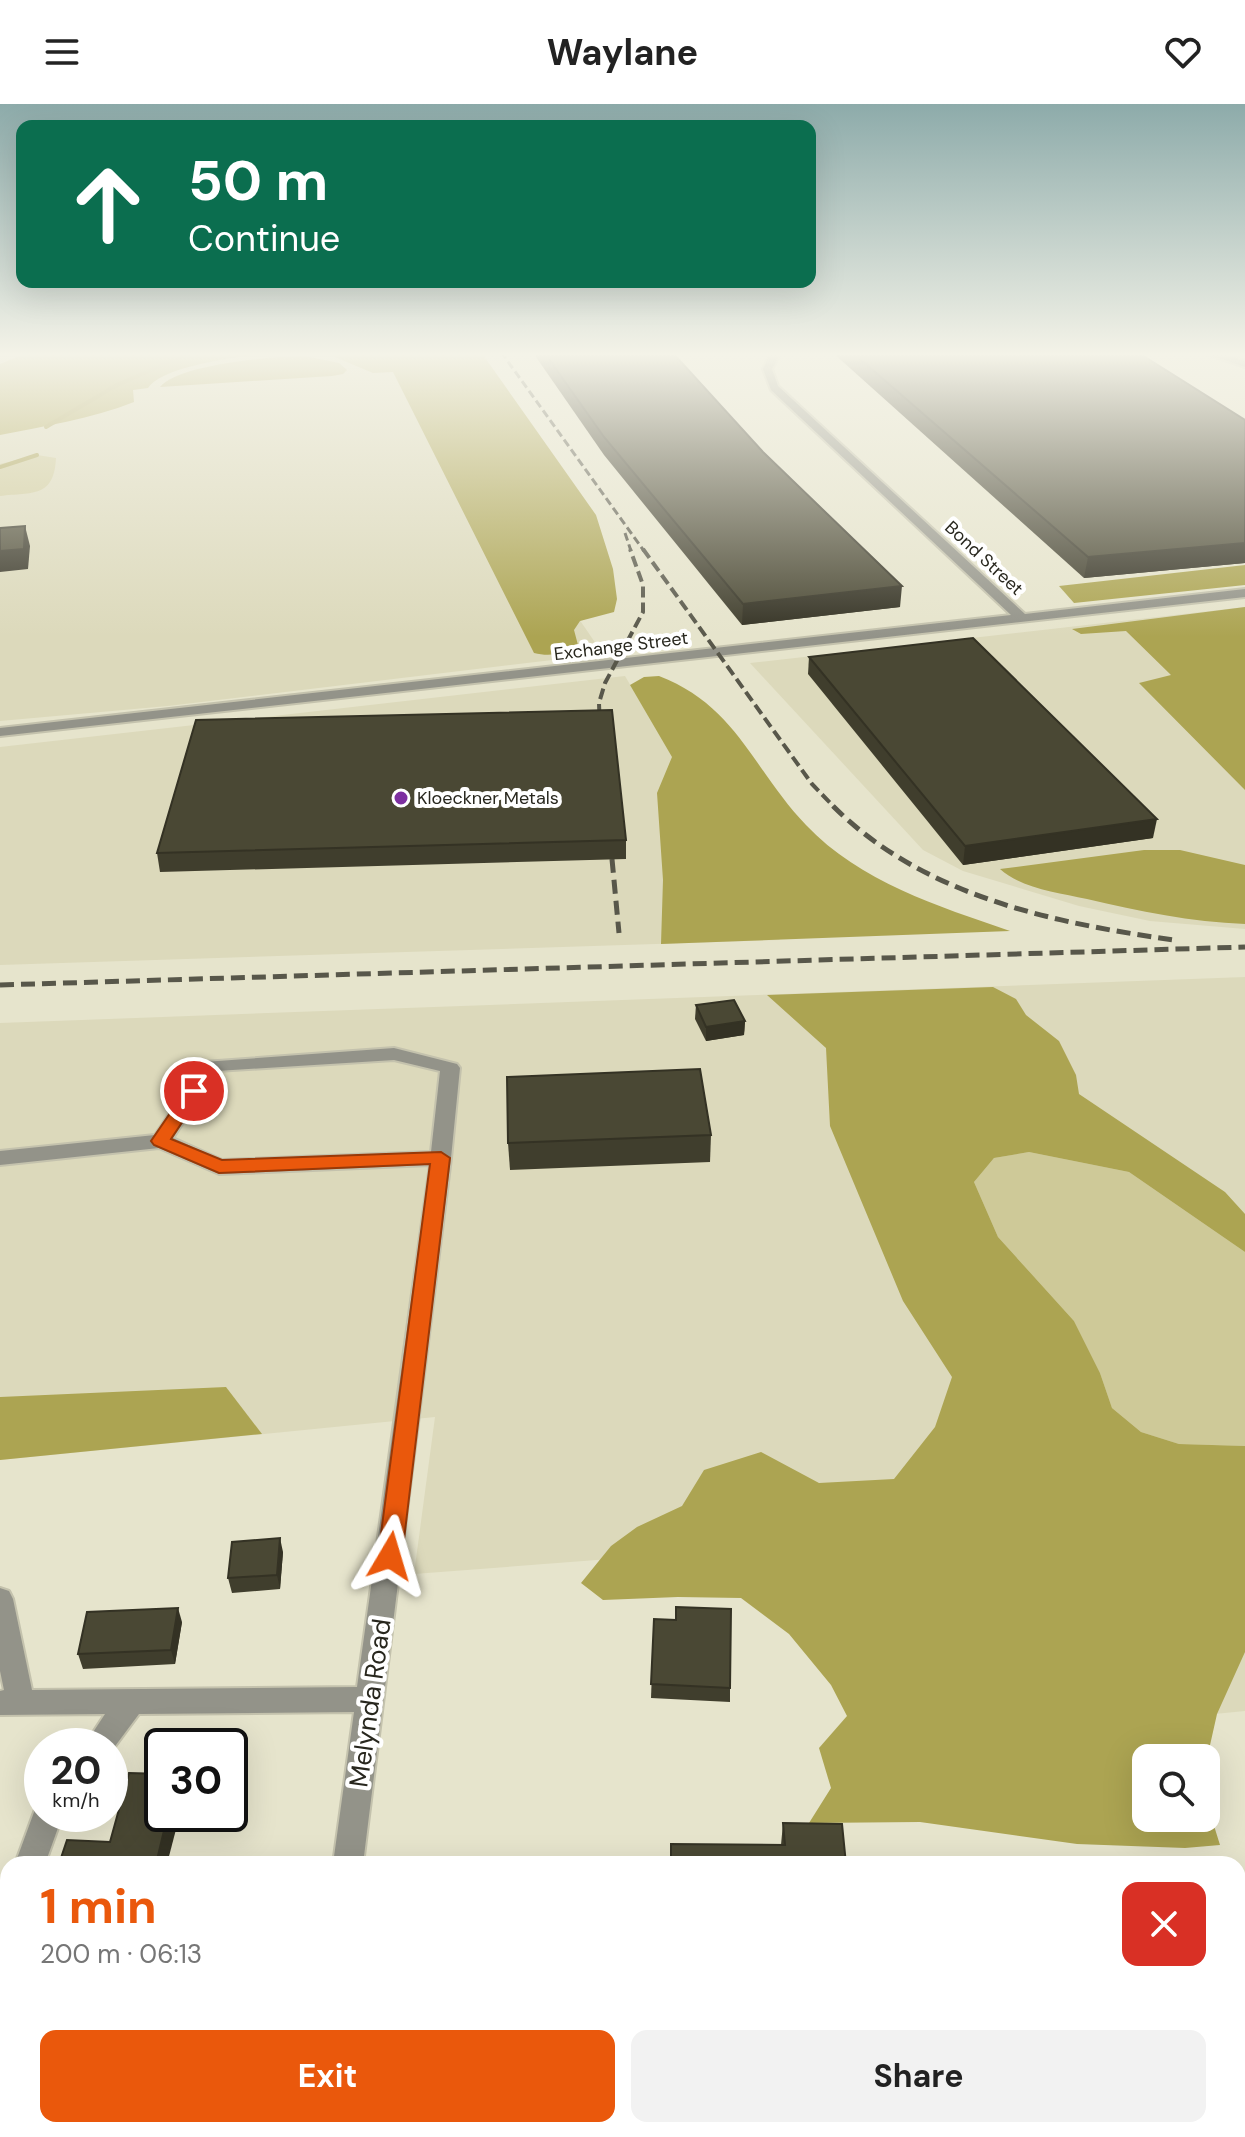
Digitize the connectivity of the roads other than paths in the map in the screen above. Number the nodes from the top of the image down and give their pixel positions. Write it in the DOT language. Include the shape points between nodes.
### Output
graph roads {
  1 [pos="837,447"];
  2 [pos="1245,593"];
  3 [pos="1022,618"];
  4 [pos="0,732"];
  5 [pos="161,1141"];
  6 [pos="0,1158"];
  7 [pos="441,1158"];
  8 [pos="0,1599"];
  9 [pos="371,1699"];
  10 [pos="132,1701"];
  11 [pos="10,1703"];
  12 [pos="112,1728"];
  13 [pos="42,1832"];
  14 [pos="33,1856"];
  15 [pos="349,1856"];
  1 -- 3 [label="street, Bond Street"];
  2 -- 3 [label="street, Exchange Street"];
  3 -- 4 [label="street, Exchange Street"];
  5 -- 6 [label="street"];
  5 -- 7 [label="street" via="219,1167"];
  5 -- 7 [label="street, Melynda Road" via="211,1066 394,1054 450,1068"];
  7 -- 9 [label="street, Melynda Road"];
  8 -- 11 [label="street"];
  9 -- 10 [label="street"];
  9 -- 15 [label="street, Melynda Road"];
  10 -- 11 [label="street"];
  10 -- 12 [label="street"];
  13 -- 14 [label="street"];
}
